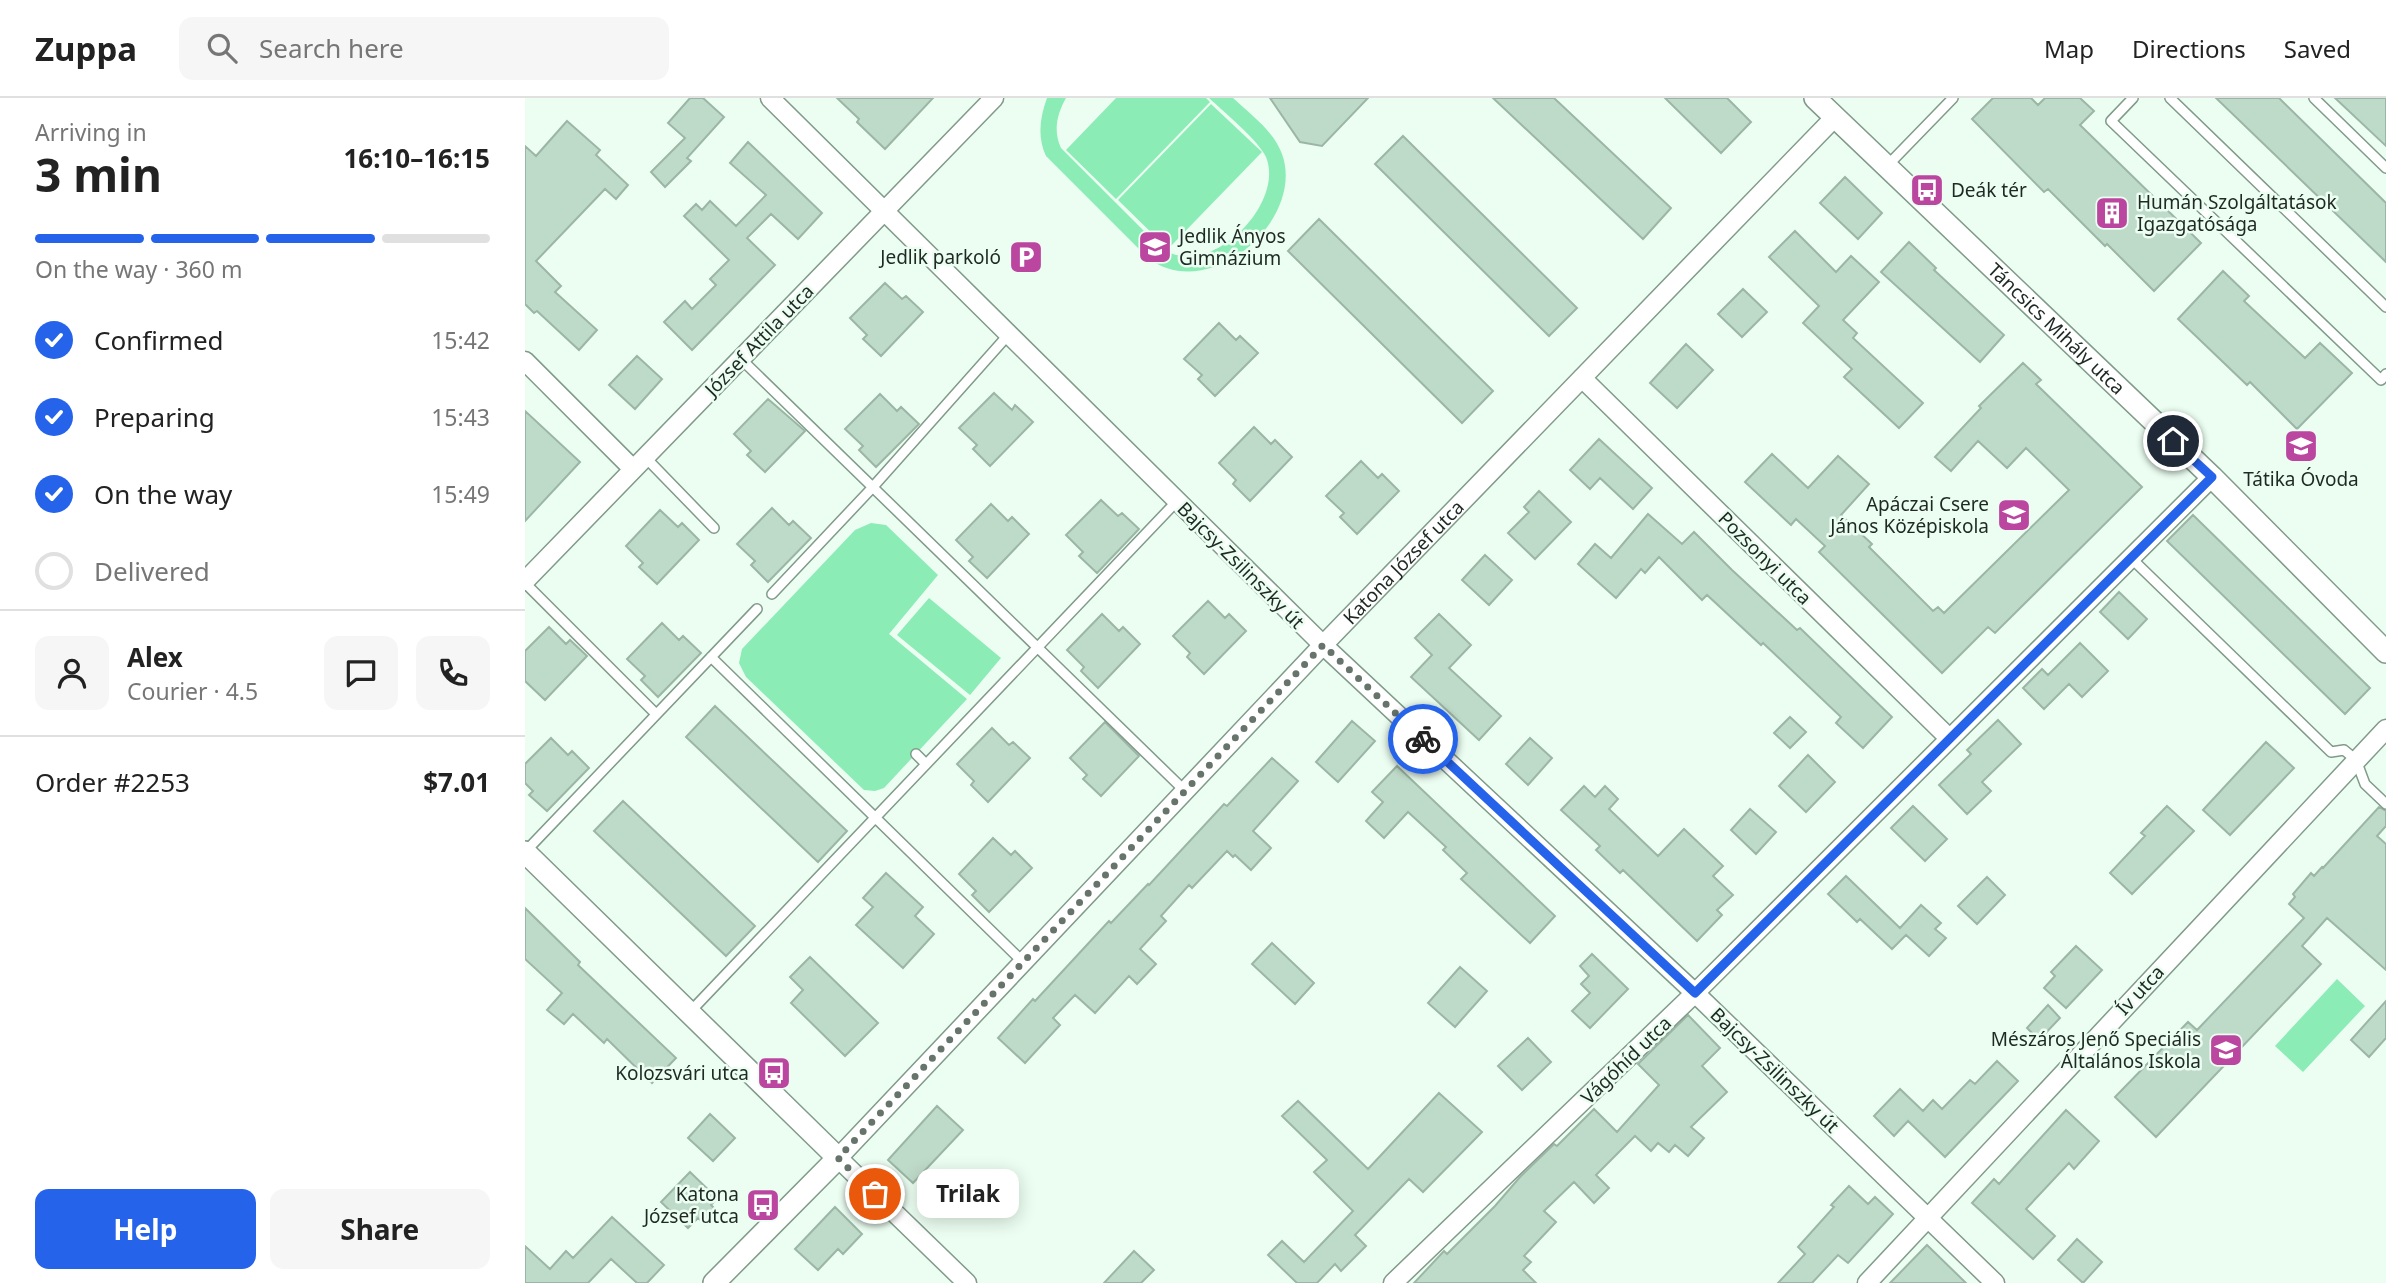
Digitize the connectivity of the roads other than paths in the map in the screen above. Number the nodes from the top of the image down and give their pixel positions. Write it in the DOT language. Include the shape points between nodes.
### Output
graph roads {
  1 [pos="770,98"];
  2 [pos="994,98"];
  3 [pos="1815,98"];
  4 [pos="1953,98"];
  5 [pos="2133,98"];
  6 [pos="2169,98"];
  7 [pos="2313,98"];
  8 [pos="1835,117"];
  9 [pos="1886,167"];
  10 [pos="2386,168"];
  11 [pos="884,210"];
  12 [pos="2386,307"];
  13 [pos="1009,334"];
  14 [pos="741,359"];
  15 [pos="525,361"];
  16 [pos="2386,374"];
  17 [pos="1582,378"];
  18 [pos="639,463"];
  19 [pos="2212,477"];
  20 [pos="872,488"];
  21 [pos="1177,500"];
  22 [pos="715,528"];
  23 [pos="2131,558"];
  24 [pos="525,582"];
  25 [pos="772,593"];
  26 [pos="757,609"];
  27 [pos="1323,645"];
  28 [pos="1037,648"];
  29 [pos="2386,652"];
  30 [pos="711,657"];
  31 [pos="656,714"];
  32 [pos="2386,729"];
  33 [pos="1949,738"];
  34 [pos="916,754"];
  35 [pos="2356,760"];
  36 [pos="926,764"];
  37 [pos="1185,791"];
  38 [pos="2386,804"];
  39 [pos="875,817"];
  40 [pos="525,852"];
  41 [pos="1023,962"];
  42 [pos="1695,993"];
  43 [pos="689,1013"];
  44 [pos="838,1158"];
  45 [pos="1927,1218"];
  46 [pos="715,1283"];
  47 [pos="967,1283"];
  48 [pos="1393,1283"];
  49 [pos="1867,1283"];
  50 [pos="1995,1283"];
  1 -- 11 [label="street, Bajcsy-Zsilinszky út"];
  2 -- 11 [label="street, József Attila utca"];
  3 -- 8 [label="street, Táncsics Mihály utca"];
  4 -- 9 [label="lane"];
  5 -- 16 [label="lane" via="2111,121 2381,380"];
  6 -- 12 [label="lane"];
  7 -- 10 [label="lane"];
  8 -- 9 [label="street, Táncsics Mihály utca"];
  8 -- 17 [label="street, Katona József utca"];
  9 -- 19 [label="street, Táncsics Mihály utca"];
  11 -- 13 [label="street, Bajcsy-Zsilinszky út"];
  11 -- 14 [label="street, József Attila utca"];
  13 -- 20 [label="lane"];
  13 -- 21 [label="street, Bajcsy-Zsilinszky út"];
  14 -- 18 [label="street, József Attila utca"];
  14 -- 20 [label="lane"];
  15 -- 18 [label="street"];
  17 -- 27 [label="street, Katona József utca"];
  17 -- 33 [label="street, Pozsonyi utca"];
  18 -- 22 [label="lane"];
  18 -- 24 [label="street, József Attila utca"];
  19 -- 23 [label="street, Vágóhíd utca"];
  19 -- 29 [label="street, Táncsics Mihály utca"];
  20 -- 25 [label="lane"];
  20 -- 28 [label="lane"];
  21 -- 27 [label="street, Bajcsy-Zsilinszky út"];
  21 -- 28 [label="lane"];
  23 -- 33 [label="street, Vágóhíd utca"];
  23 -- 35 [label="lane" via="2331,752 2344,750"];
  24 -- 31 [label="lane"];
  26 -- 30 [label="lane"];
  27 -- 37 [label="street, Katona József utca"];
  27 -- 42 [label="street, Bajcsy-Zsilinszky út"];
  28 -- 36 [label="lane"];
  28 -- 37 [label="lane"];
  30 -- 31 [label="lane"];
  30 -- 39 [label="lane"];
  31 -- 40 [label="lane"];
  32 -- 35 [label="street, Ív utca"];
  33 -- 42 [label="street, Vágóhíd utca"];
  34 -- 36 [label="lane"];
  35 -- 38 [label="lane" via="2365,784"];
  35 -- 45 [label="street, Ív utca"];
  36 -- 39 [label="lane"];
  37 -- 41 [label="street, Katona József utca"];
  39 -- 41 [label="lane"];
  39 -- 43 [label="lane"];
  40 -- 43 [label="street"];
  41 -- 44 [label="street, Katona József utca"];
  42 -- 45 [label="street, Bajcsy-Zsilinszky út"];
  42 -- 48 [label="street, Vágóhíd utca"];
  43 -- 44 [label="street"];
  44 -- 46 [label="street, Katona József utca"];
  44 -- 47 [label="street"];
  45 -- 49 [label="street, Ív utca"];
  45 -- 50 [label="street, Bajcsy-Zsilinszky út"];
}
